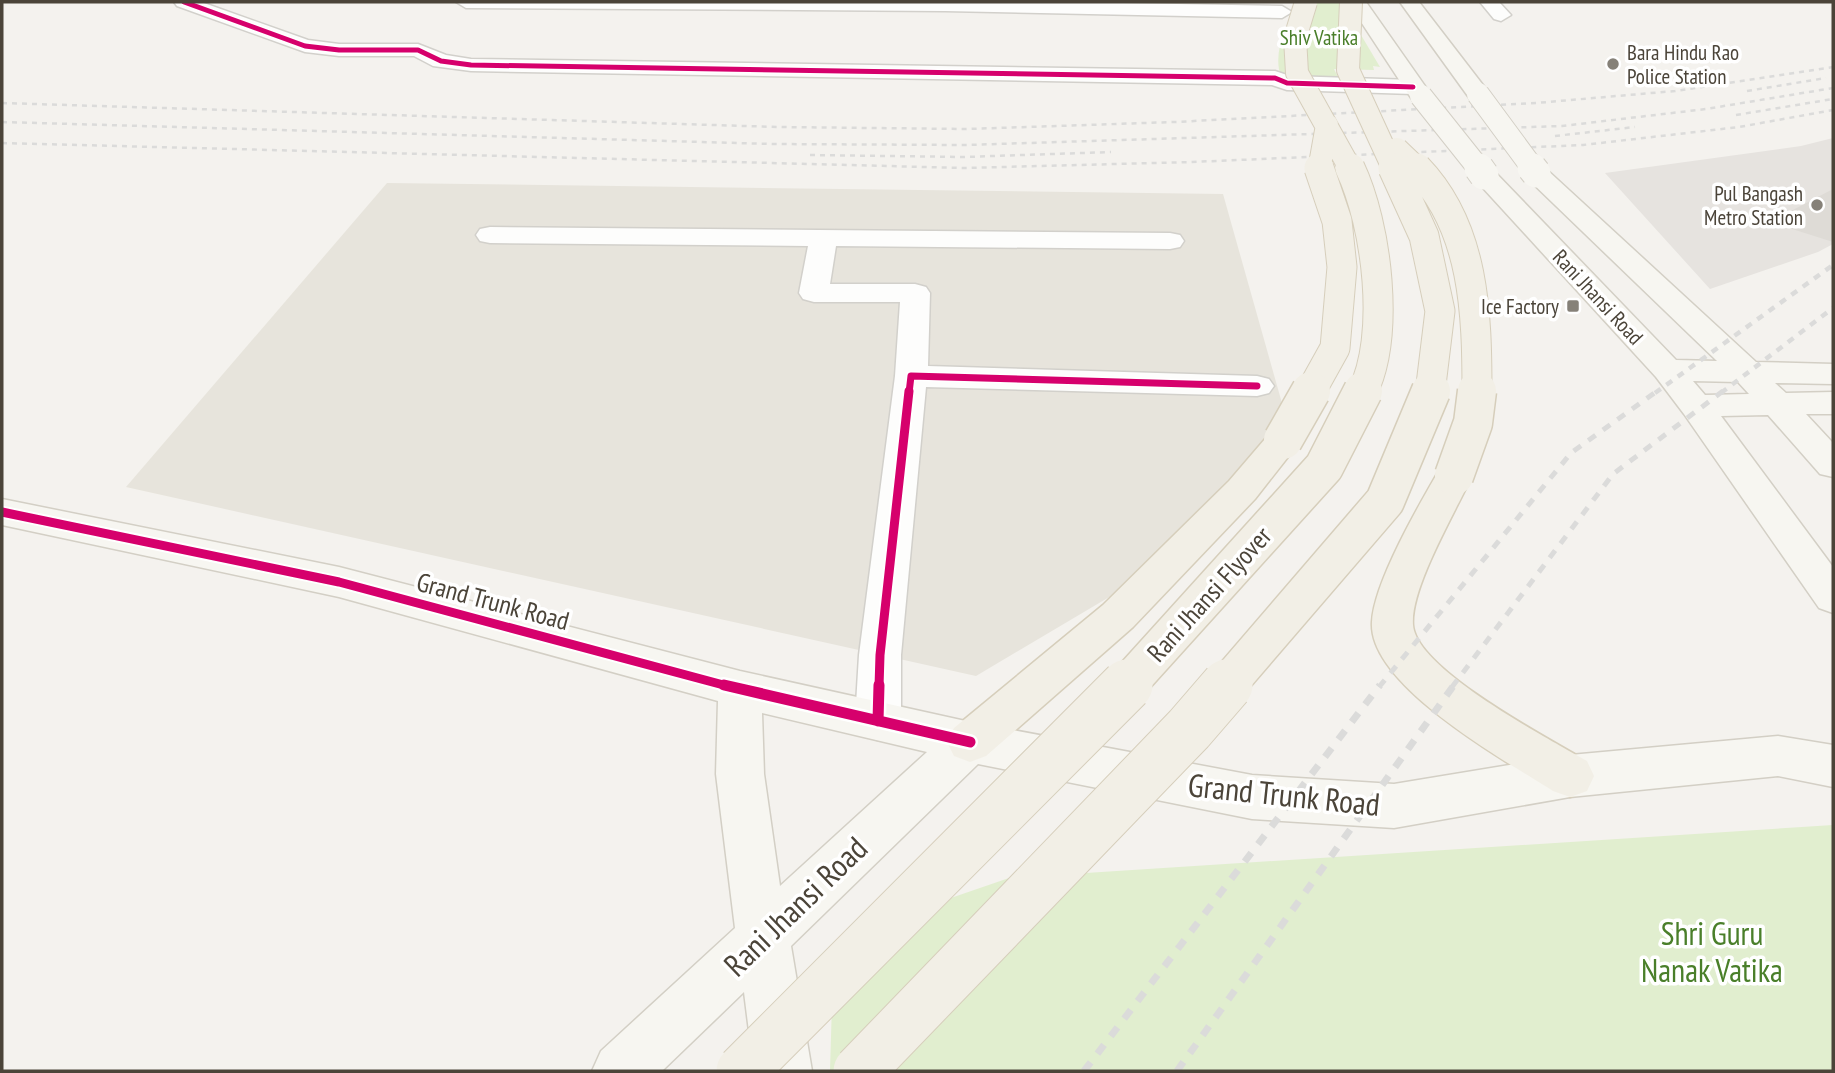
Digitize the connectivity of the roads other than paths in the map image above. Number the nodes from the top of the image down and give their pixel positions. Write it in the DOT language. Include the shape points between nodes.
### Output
graph roads {
  1 [pos="184,2"];
  2 [pos="466,2"];
  3 [pos="1351,2"];
  4 [pos="1357,2"];
  5 [pos="1409,2"];
  6 [pos="945,3"];
  7 [pos="1294,7"];
  8 [pos="1417,91"];
  9 [pos="1326,125"];
  10 [pos="1379,135"];
  11 [pos="490,235"];
  12 [pos="823,238"];
  13 [pos="1170,241"];
  14 [pos="1667,370"];
  15 [pos="1746,371"];
  16 [pos="1833,374"];
  17 [pos="911,376"];
  18 [pos="1258,386"];
  19 [pos="1777,403"];
  20 [pos="1833,403"];
  21 [pos="1696,406"];
  22 [pos="1833,465"];
  23 [pos="2,512"];
  24 [pos="1833,597"];
  25 [pos="740,689"];
  26 [pos="878,720"];
  27 [pos="1833,739"];
  28 [pos="970,742"];
  29 [pos="1777,756"];
  30 [pos="1833,766"];
  31 [pos="1570,776"];
  32 [pos="761,939"];
  33 [pos="621,1071"];
  34 [pos="742,1071"];
  35 [pos="783,1071"];
  36 [pos="859,1071"];
  1 -- 8 [label="street" via="305,46 418,50 441,61 471,65 1275,78 1287,83"];
  2 -- 6 [label="street"];
  3 -- 10 [label="main road, bridge" via="1348,70"];
  4 -- 8 [label="main road, Rani Jhansi Road"];
  5 -- 15 [label="main road, Rani Jhansi Road, bridge" via="1536,173"];
  6 -- 7 [label="street"];
  7 -- 9 [label="main road, Rani Jhansi Flyover, bridge" via="1297,73"];
  8 -- 14 [label="main road, Rani Jhansi Road, bridge" via="1484,175"];
  9 -- 28 [label="main road, bridge" via="1319,169 1336,221 1342,267 1335,348 1283,440 1242,490 1118,616"];
  9 -- 34 [label="main road, Rani Jhansi Flyover, bridge" via="1352,171 1371,225 1379,300 1370,377 1324,467 1123,689"];
  10 -- 31 [label="main road, bridge" via="1420,168 1439,197 1462,245 1477,321 1475,415 1454,476 1399,593 1392,625 1398,649 1433,687"];
  10 -- 36 [label="main road, bridge" via="1424,236 1440,311 1430,397 1385,501 1189,729"];
  11 -- 12 [label="street"];
  12 -- 13 [label="street"];
  12 -- 17 [label="street" via="814,293 915,293"];
  14 -- 15 [label="main road"];
  14 -- 21 [label="main road, Rani Jhansi Road"];
  15 -- 16 [label="main road"];
  15 -- 19 [label="main road, Rani Jhansi Road"];
  17 -- 18 [label="street"];
  17 -- 26 [label="street" via="880,655"];
  19 -- 20 [label="main road"];
  19 -- 21 [label="main road"];
  19 -- 22 [label="main road, Rani Jhansi Road"];
  21 -- 24 [label="main road, Rani Jhansi Road"];
  23 -- 25 [label="main road, Grand Trunk Road" via="338,582"];
  25 -- 26 [label="main road, Grand Trunk Road"];
  25 -- 32 [label="main road" via="740,774"];
  26 -- 28 [label="main road, Grand Trunk Road"];
  27 -- 29 [label="main road"];
  28 -- 31 [label="main road, Grand Trunk Road" via="1252,797 1394,806"];
  28 -- 32 [label="main road, Rani Jhansi Road"];
  29 -- 30 [label="main road, Grand Trunk Road"];
  29 -- 31 [label="main road, Grand Trunk Road"];
  32 -- 33 [label="main road, Rani Jhansi Road"];
  32 -- 35 [label="main road"];
}
